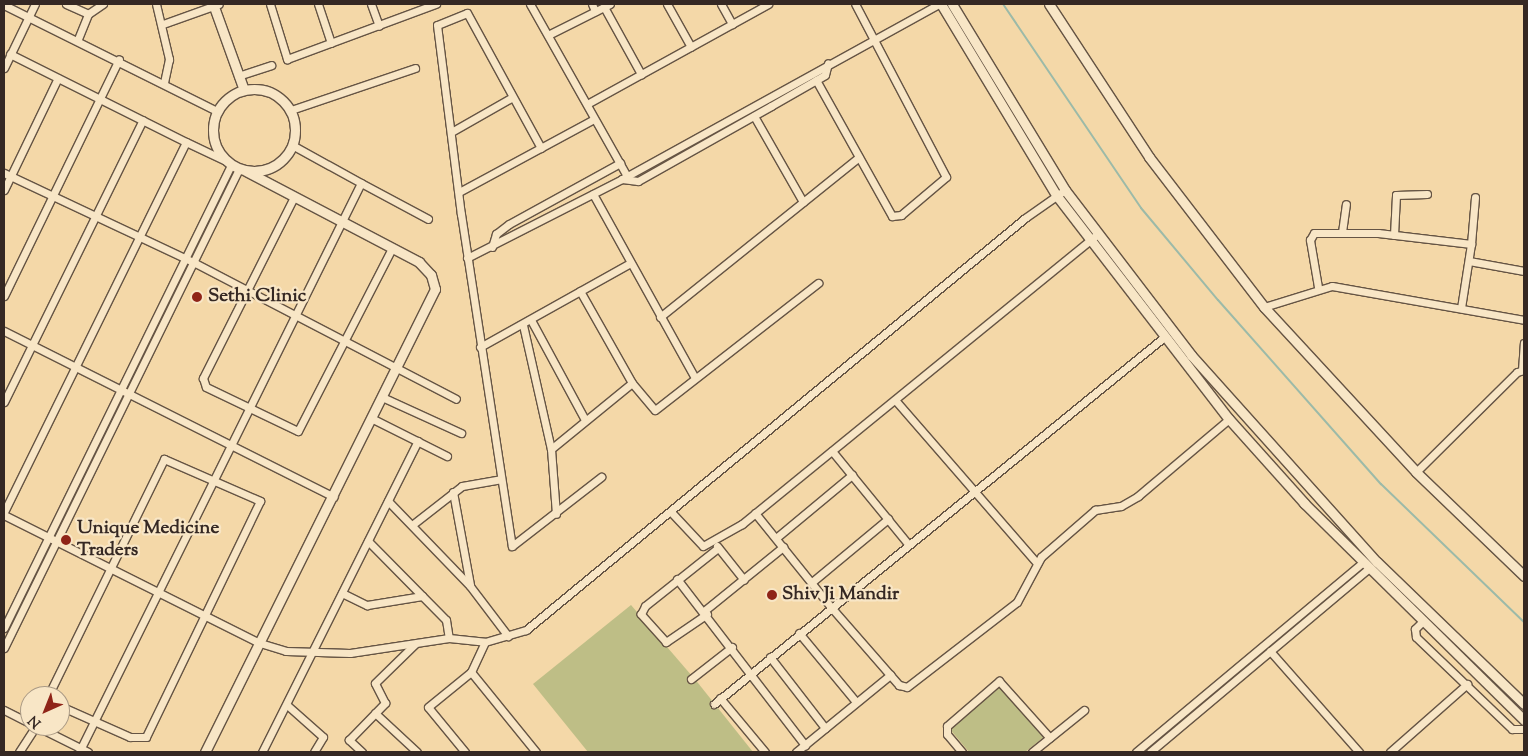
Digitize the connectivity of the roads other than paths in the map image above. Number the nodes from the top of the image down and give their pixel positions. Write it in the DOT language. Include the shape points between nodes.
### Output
graph roads {
  1 [pos="35,4"];
  2 [pos="66,4"];
  3 [pos="103,4"];
  4 [pos="156,4"];
  5 [pos="215,4"];
  6 [pos="270,4"];
  7 [pos="318,4"];
  8 [pos="371,4"];
  9 [pos="436,4"];
  10 [pos="530,4"];
  11 [pos="592,4"];
  12 [pos="668,4"];
  13 [pos="722,4"];
  14 [pos="768,4"];
  15 [pos="855,4"];
  16 [pos="940,4"];
  17 [pos="952,4"];
  18 [pos="1049,4"];
  19 [pos="4,5"];
  20 [pos="607,5"];
  21 [pos="420,6"];
  22 [pos="595,11"];
  23 [pos="88,14"];
  24 [pos="29,16"];
  25 [pos="163,24"];
  26 [pos="732,24"];
  27 [pos="379,26"];
  28 [pos="548,35"];
  29 [pos="874,38"];
  30 [pos="78,39"];
  31 [pos="331,43"];
  32 [pos="691,47"];
  33 [pos="10,54"];
  34 [pos="119,59"];
  35 [pos="828,63"];
  36 [pos="271,65"];
  37 [pos="4,68"];
  38 [pos="415,68"];
  39 [pos="641,74"];
  40 [pos="238,76"];
  41 [pos="58,78"];
  42 [pos="816,80"];
  43 [pos="164,83"];
  44 [pos="244,90"];
  45 [pos="512,98"];
  46 [pos="101,99"];
  47 [pos="587,104"];
  48 [pos="290,110"];
  49 [pos="217,111"];
  50 [pos="754,116"];
  51 [pos="594,119"];
  52 [pos="143,120"];
  53 [pos="453,130"];
  54 [pos="186,142"];
  55 [pos="292,145"];
  56 [pos="541,148"];
  57 [pos="859,157"];
  58 [pos="620,163"];
  59 [pos="236,166"];
  60 [pos="7,174"];
  61 [pos="625,178"];
  62 [pos="361,183"];
  63 [pos="4,190"];
  64 [pos="1065,190"];
  65 [pos="459,192"];
  66 [pos="594,194"];
  67 [pos="1427,194"];
  68 [pos="53,196"];
  69 [pos="1057,196"];
  70 [pos="294,197"];
  71 [pos="1475,197"];
  72 [pos="803,202"];
  73 [pos="1346,204"];
  74 [pos="96,218"];
  75 [pos="428,219"];
  76 [pos="342,222"];
  77 [pos="1342,232"];
  78 [pos="1098,234"];
  79 [pos="1394,234"];
  80 [pos="138,238"];
  81 [pos="1088,240"];
  82 [pos="1471,244"];
  83 [pos="492,247"];
  84 [pos="392,248"];
  85 [pos="467,258"];
  86 [pos="186,259"];
  87 [pos="1469,261"];
  88 [pos="195,263"];
  89 [pos="630,263"];
  90 [pos="1524,271"];
  91 [pos="818,283"];
  92 [pos="1318,287"];
  93 [pos="247,291"];
  94 [pos="580,291"];
  95 [pos="4,296"];
  96 [pos="1264,307"];
  97 [pos="1461,308"];
  98 [pos="296,316"];
  99 [pos="660,317"];
  100 [pos="531,320"];
  101 [pos="1524,320"];
  102 [pos="522,325"];
  103 [pos="4,331"];
  104 [pos="1163,338"];
  105 [pos="344,339"];
  106 [pos="1524,343"];
  107 [pos="32,345"];
  108 [pos="480,348"];
  109 [pos="75,366"];
  110 [pos="396,368"];
  111 [pos="1523,370"];
  112 [pos="695,378"];
  113 [pos="632,383"];
  114 [pos="122,389"];
  115 [pos="129,393"];
  116 [pos="382,397"];
  117 [pos="456,398"];
  118 [pos="896,401"];
  119 [pos="4,402"];
  120 [pos="248,408"];
  121 [pos="371,418"];
  122 [pos="1229,419"];
  123 [pos="585,420"];
  124 [pos="461,433"];
  125 [pos="418,441"];
  126 [pos="232,445"];
  127 [pos="551,450"];
  128 [pos="832,451"];
  129 [pos="447,456"];
  130 [pos="1416,472"];
  131 [pos="852,475"];
  132 [pos="601,477"];
  133 [pos="500,479"];
  134 [pos="215,481"];
  135 [pos="976,489"];
  136 [pos="454,492"];
  137 [pos="334,497"];
  138 [pos="388,501"];
  139 [pos="672,513"];
  140 [pos="755,513"];
  141 [pos="4,514"];
  142 [pos="556,514"];
  143 [pos="888,519"];
  144 [pos="412,525"];
  145 [pos="49,538"];
  146 [pos="776,538"];
  147 [pos="57,541"];
  148 [pos="368,541"];
  149 [pos="713,542"];
  150 [pos="908,544"];
  151 [pos="783,547"];
  152 [pos="718,548"];
  153 [pos="1036,563"];
  154 [pos="1366,565"];
  155 [pos="111,568"];
  156 [pos="1524,576"];
  157 [pos="677,579"];
  158 [pos="744,580"];
  159 [pos="812,582"];
  160 [pos="470,586"];
  161 [pos="159,591"];
  162 [pos="342,592"];
  163 [pos="422,596"];
  164 [pos="830,606"];
  165 [pos="705,612"];
  166 [pos="206,616"];
  167 [pos="1422,622"];
  168 [pos="4,628"];
  169 [pos="799,632"];
  170 [pos="508,636"];
  171 [pos="449,638"];
  172 [pos="485,642"];
  173 [pos="260,643"];
  174 [pos="415,644"];
  175 [pos="732,647"];
  176 [pos="4,648"];
  177 [pos="1270,651"];
  178 [pos="311,654"];
  179 [pos="770,657"];
  180 [pos="472,672"];
  181 [pos="890,674"];
  182 [pos="748,675"];
  183 [pos="691,679"];
  184 [pos="1468,684"];
  185 [pos="53,686"];
  186 [pos="720,698"];
  187 [pos="856,702"];
  188 [pos="714,704"];
  189 [pos="1524,704"];
  190 [pos="287,705"];
  191 [pos="4,710"];
  192 [pos="70,710"];
  193 [pos="1084,710"];
  194 [pos="375,713"];
  195 [pos="20,718"];
  196 [pos="1524,720"];
  197 [pos="94,721"];
  198 [pos="825,728"];
  199 [pos="1524,729"];
  200 [pos="1050,738"];
  201 [pos="805,745"];
  202 [pos="82,751"];
  203 [pos="19,752"];
  204 [pos="205,752"];
  205 [pos="262,752"];
  206 [pos="314,752"];
  207 [pos="362,752"];
  208 [pos="418,752"];
  209 [pos="465,752"];
  210 [pos="536,752"];
  211 [pos="765,752"];
  212 [pos="796,752"];
  213 [pos="962,752"];
  214 [pos="1032,752"];
  215 [pos="1136,752"];
  216 [pos="1150,752"];
  217 [pos="1359,752"];
  218 [pos="1390,752"];
  1 -- 24 [label="street"];
  2 -- 23 [label="street"];
  3 -- 23 [label="street"];
  4 -- 25 [label="street"];
  5 -- 25 [label="street"];
  5 -- 40 [label="main road"];
  6 -- 31 [label="street" via="287,60"];
  7 -- 31 [label="street"];
  8 -- 27 [label="street"];
  9 -- 21 [label="street"];
  10 -- 28 [label="street"];
  11 -- 22 [label="street"];
  12 -- 32 [label="street"];
  13 -- 26 [label="street"];
  14 -- 26 [label="street"];
  15 -- 29 [label="street"];
  16 -- 29 [label="street"];
  16 -- 69 [label="main road"];
  17 -- 64 [label="main road"];
  18 -- 96 [label="main road" via="1149,157"];
  19 -- 24 [label="street"];
  20 -- 22 [label="street"];
  20 -- 39 [label="street"];
  21 -- 27 [label="street"];
  22 -- 28 [label="street"];
  23 -- 30 [label="street"];
  24 -- 30 [label="street"];
  24 -- 33 [label="street"];
  25 -- 43 [label="street" via="169,59"];
  26 -- 32 [label="street"];
  27 -- 31 [label="street"];
  28 -- 47 [label="street"];
  29 -- 35 [label="street"];
  29 -- 57 [label="street" via="948,174 895,218"];
  30 -- 34 [label="street"];
  32 -- 39 [label="street"];
  33 -- 37 [label="street"];
  33 -- 41 [label="street"];
  34 -- 43 [label="street"];
  34 -- 46 [label="street"];
  35 -- 42 [label="street" via="830,70"];
  35 -- 61 [label="street"];
  36 -- 40 [label="street"];
  38 -- 48 [label="street"];
  39 -- 47 [label="street"];
  40 -- 44 [label="main road"];
  41 -- 46 [label="street"];
  41 -- 60 [label="street"];
  42 -- 50 [label="street"];
  42 -- 57 [label="street"];
  43 -- 49 [label="street"];
  44 -- 48 [label="main road" via="270,92"];
  44 -- 49 [label="main road"];
  45 -- 53 [label="street"];
  45 -- 53 [label="street" via="466,14 437,25"];
  45 -- 56 [label="street"];
  46 -- 52 [label="street"];
  46 -- 68 [label="street"];
  47 -- 51 [label="street"];
  48 -- 55 [label="main road"];
  49 -- 59 [label="main road" via="212,134"];
  50 -- 61 [label="street" via="638,181"];
  50 -- 72 [label="street"];
  51 -- 56 [label="street"];
  51 -- 58 [label="street"];
  52 -- 54 [label="street"];
  52 -- 74 [label="street"];
  53 -- 65 [label="street"];
  54 -- 59 [label="street"];
  54 -- 80 [label="street"];
  55 -- 59 [label="main road" via="274,166"];
  55 -- 62 [label="street"];
  56 -- 65 [label="street"];
  57 -- 72 [label="street"];
  58 -- 61 [label="street"];
  58 -- 83 [label="street" via="509,224 496,234"];
  59 -- 70 [label="main road"];
  59 -- 86 [label="street"];
  59 -- 88 [label="street"];
  60 -- 63 [label="street"];
  60 -- 68 [label="street"];
  61 -- 66 [label="street"];
  62 -- 75 [label="street"];
  62 -- 76 [label="street"];
  64 -- 69 [label="street"];
  64 -- 78 [label="main road"];
  65 -- 85 [label="street"];
  66 -- 83 [label="street"];
  66 -- 89 [label="street"];
  67 -- 79 [label="street" via="1396,195"];
  68 -- 74 [label="street"];
  68 -- 95 [label="street"];
  69 -- 81 [label="main road"];
  69 -- 139 [label="street"];
  70 -- 76 [label="main road"];
  70 -- 93 [label="street"];
  71 -- 82 [label="street"];
  72 -- 99 [label="street"];
  73 -- 77 [label="street"];
  74 -- 80 [label="street"];
  74 -- 107 [label="street"];
  76 -- 84 [label="main road"];
  76 -- 98 [label="street"];
  77 -- 79 [label="street"];
  77 -- 92 [label="street" via="1310,236"];
  78 -- 81 [label="street"];
  78 -- 189 [label="main road" via="1191,355 1312,493"];
  79 -- 82 [label="street"];
  80 -- 86 [label="street"];
  80 -- 109 [label="street"];
  81 -- 104 [label="main road"];
  81 -- 118 [label="street"];
  82 -- 87 [label="street"];
  83 -- 85 [label="street"];
  84 -- 105 [label="street"];
  84 -- 110 [label="main road" via="419,262 435,284"];
  85 -- 108 [label="street"];
  86 -- 88 [label="street"];
  86 -- 114 [label="street"];
  87 -- 90 [label="street"];
  87 -- 97 [label="street"];
  88 -- 93 [label="street"];
  88 -- 115 [label="street"];
  89 -- 94 [label="street"];
  89 -- 99 [label="street"];
  91 -- 112 [label="street"];
  92 -- 96 [label="street"];
  92 -- 97 [label="street"];
  93 -- 98 [label="street"];
  93 -- 120 [label="street" via="202,382"];
  94 -- 100 [label="street"];
  94 -- 113 [label="street"];
  96 -- 130 [label="main road"];
  97 -- 101 [label="street"];
  98 -- 105 [label="street"];
  98 -- 120 [label="street"];
  99 -- 112 [label="street"];
  100 -- 102 [label="street"];
  100 -- 123 [label="street"];
  102 -- 108 [label="street"];
  102 -- 127 [label="street"];
  103 -- 107 [label="street"];
  104 -- 122 [label="main road"];
  104 -- 135 [label="street"];
  105 -- 110 [label="street"];
  105 -- 120 [label="street" via="298,431"];
  106 -- 111 [label="street"];
  107 -- 109 [label="street"];
  107 -- 119 [label="street"];
  108 -- 133 [label="street"];
  109 -- 114 [label="street"];
  109 -- 141 [label="street"];
  110 -- 116 [label="main road"];
  110 -- 117 [label="street"];
  111 -- 130 [label="street"];
  112 -- 113 [label="street" via="655,410"];
  113 -- 123 [label="street"];
  114 -- 115 [label="street"];
  114 -- 145 [label="street"];
  115 -- 126 [label="street"];
  115 -- 147 [label="street"];
  116 -- 121 [label="main road"];
  116 -- 124 [label="street"];
  118 -- 128 [label="street"];
  118 -- 135 [label="street"];
  120 -- 126 [label="street"];
  121 -- 125 [label="street"];
  121 -- 137 [label="main road"];
  122 -- 153 [label="street" via="1138,496 1121,506 1095,510"];
  122 -- 154 [label="main road"];
  123 -- 127 [label="street"];
  125 -- 129 [label="street"];
  125 -- 138 [label="street"];
  126 -- 134 [label="street"];
  126 -- 137 [label="street"];
  127 -- 142 [label="street"];
  128 -- 131 [label="street"];
  128 -- 140 [label="street"];
  130 -- 156 [label="main road"];
  131 -- 143 [label="street"];
  131 -- 146 [label="street"];
  132 -- 142 [label="street"];
  133 -- 136 [label="street"];
  133 -- 142 [label="street" via="512,546"];
  134 -- 155 [label="street" via="164,459"];
  134 -- 161 [label="street"];
  134 -- 166 [label="street" via="261,504"];
  135 -- 150 [label="street"];
  135 -- 153 [label="street"];
  136 -- 144 [label="street"];
  136 -- 160 [label="street"];
  137 -- 173 [label="main road"];
  138 -- 144 [label="street"];
  138 -- 148 [label="street"];
  139 -- 149 [label="street" via="699,544"];
  139 -- 170 [label="street" via="526,630"];
  140 -- 146 [label="street"];
  140 -- 149 [label="street"];
  141 -- 145 [label="street"];
  143 -- 150 [label="street"];
  143 -- 159 [label="street"];
  144 -- 160 [label="street"];
  145 -- 147 [label="street"];
  145 -- 168 [label="street"];
  146 -- 151 [label="street"];
  147 -- 155 [label="street"];
  147 -- 176 [label="street"];
  148 -- 162 [label="street"];
  148 -- 163 [label="street"];
  149 -- 152 [label="street"];
  150 -- 164 [label="street"];
  151 -- 158 [label="street"];
  151 -- 159 [label="street"];
  152 -- 157 [label="street"];
  152 -- 158 [label="street"];
  153 -- 181 [label="street" via="1016,602 912,684 903,688"];
  154 -- 167 [label="main road"];
  154 -- 177 [label="street"];
  154 -- 215 [label="street"];
  155 -- 161 [label="street"];
  155 -- 185 [label="street"];
  157 -- 165 [label="street"];
  157 -- 165 [label="street" via="641,612 662,641 671,640"];
  158 -- 165 [label="street"];
  159 -- 164 [label="street"];
  160 -- 170 [label="street"];
  161 -- 166 [label="street"];
  161 -- 197 [label="street"];
  162 -- 163 [label="street" via="367,605"];
  162 -- 178 [label="street"];
  163 -- 171 [label="street" via="449,626"];
  164 -- 169 [label="street"];
  164 -- 181 [label="street"];
  165 -- 175 [label="street"];
  166 -- 173 [label="street"];
  166 -- 197 [label="street" via="146,737 137,740"];
  167 -- 184 [label="street" via="1415,629 1416,637"];
  167 -- 196 [label="main road"];
  169 -- 179 [label="street"];
  169 -- 187 [label="street"];
  170 -- 172 [label="street"];
  171 -- 172 [label="street"];
  171 -- 174 [label="street"];
  172 -- 180 [label="street"];
  173 -- 178 [label="street"];
  173 -- 204 [label="main road"];
  174 -- 178 [label="street"];
  174 -- 194 [label="street" via="374,683 375,692 386,701"];
  175 -- 182 [label="street"];
  175 -- 183 [label="street"];
  177 -- 216 [label="street"];
  177 -- 217 [label="street"];
  178 -- 190 [label="street"];
  179 -- 182 [label="street"];
  179 -- 198 [label="street"];
  180 -- 209 [label="street" via="428,707"];
  180 -- 210 [label="street"];
  181 -- 187 [label="street"];
  182 -- 186 [label="street"];
  182 -- 201 [label="street"];
  184 -- 199 [label="street" via="1512,729"];
  184 -- 218 [label="street"];
  186 -- 188 [label="street"];
  186 -- 211 [label="street"];
  187 -- 198 [label="street"];
  190 -- 205 [label="street"];
  190 -- 206 [label="street" via="323,737"];
  191 -- 195 [label="street"];
  192 -- 197 [label="street"];
  193 -- 200 [label="street"];
  194 -- 207 [label="street" via="350,740"];
  194 -- 208 [label="street"];
  197 -- 202 [label="street"];
  198 -- 201 [label="street"];
  200 -- 213 [label="street" via="999,681 947,726 947,734"];
  200 -- 214 [label="street"];
  201 -- 212 [label="street"];
  202 -- 203 [label="street" via="36,726"];
}
